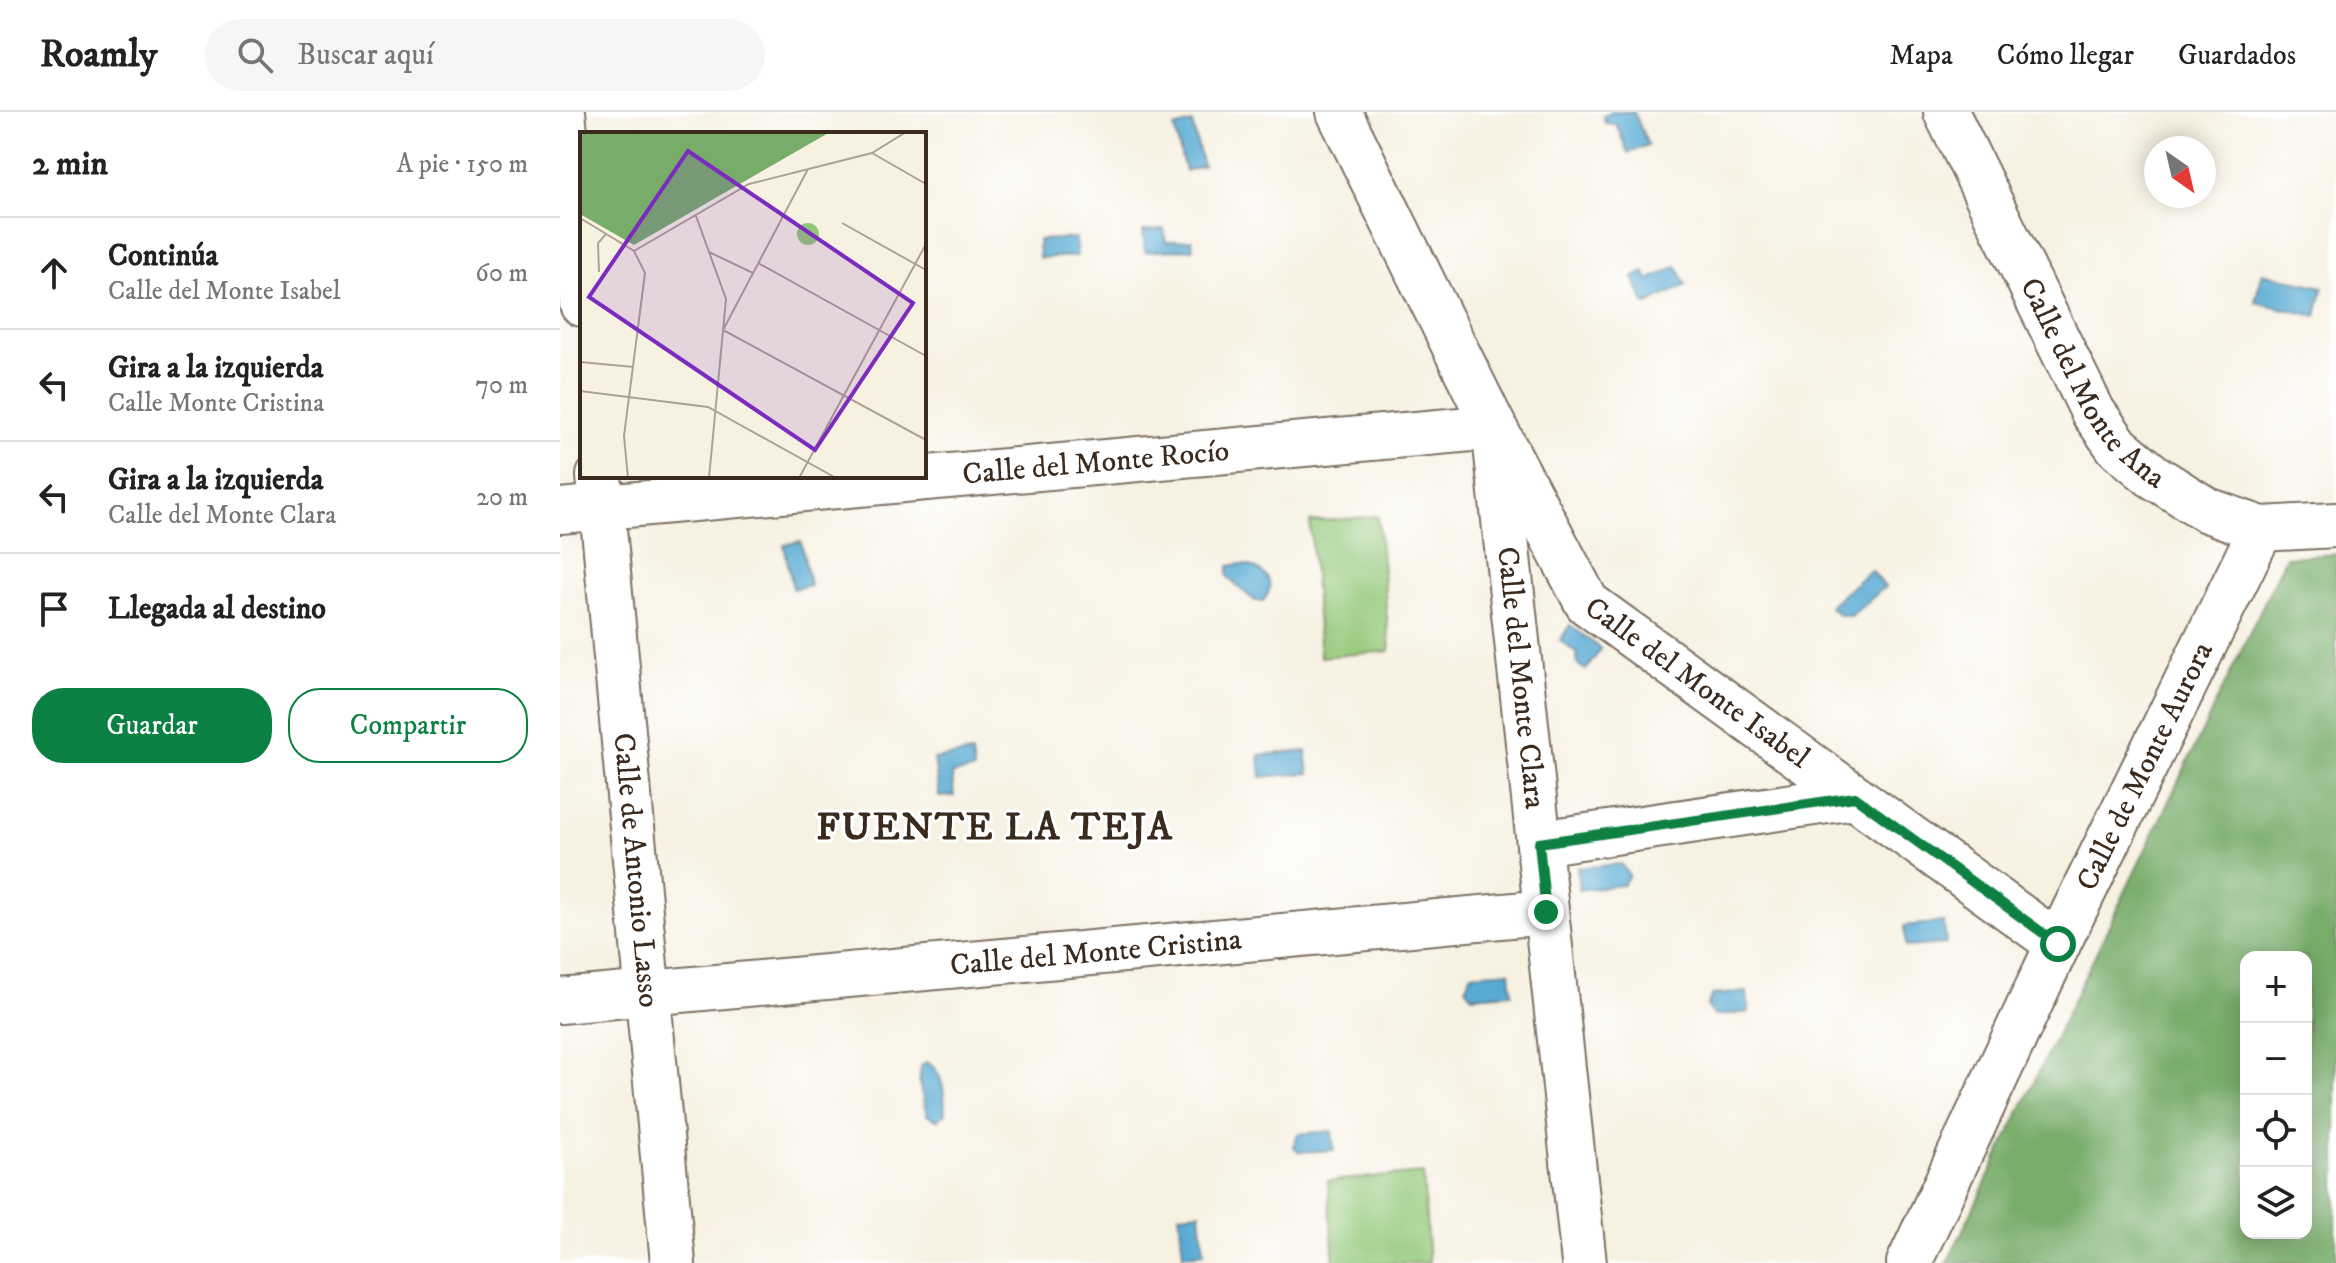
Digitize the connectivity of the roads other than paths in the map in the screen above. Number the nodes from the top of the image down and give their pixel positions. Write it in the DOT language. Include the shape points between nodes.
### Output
graph roads {
  1 [pos="563,112"];
  2 [pos="1339,112"];
  3 [pos="1946,112"];
  4 [pos="580,284"];
  5 [pos="1494,427"];
  6 [pos="926,471"];
  7 [pos="842,478"];
  8 [pos="587,498"];
  9 [pos="2336,525"];
  10 [pos="2261,529"];
  11 [pos="1855,797"];
  12 [pos="1539,843"];
  13 [pos="1546,912"];
  14 [pos="2058,944"];
  15 [pos="647,993"];
  16 [pos="560,1001"];
  17 [pos="673,1263"];
  18 [pos="1584,1263"];
  19 [pos="1909,1263"];
  1 -- 4 [label="street"];
  2 -- 5 [label="street, Calle del Monte Isabel"];
  3 -- 10 [label="street, Calle del Monte Ana" via="2093,412 2118,447 2207,510"];
  5 -- 6 [label="street, Calle del Monte Rocío"];
  5 -- 11 [label="street, Calle del Monte Isabel" via="1587,603"];
  5 -- 12 [label="street, Calle del Monte Clara"];
  7 -- 8 [label="street, Calle del Monte Rocío"];
  8 -- 15 [label="street, Calle de Antonio Lasso"];
  9 -- 10 [label="street, Calle del Monte Ana"];
  10 -- 14 [label="street, Calle de Monte Aurora"];
  11 -- 12 [label="street"];
  11 -- 14 [label="street, Calle del Monte Isabel"];
  12 -- 13 [label="street, Calle del Monte Clara"];
  13 -- 15 [label="street, Calle del Monte Cristina"];
  13 -- 18 [label="street, Calle del Monte Clara"];
  14 -- 19 [label="street, Calle de Monte Aurora"];
  15 -- 16 [label="street, Calle del Monte Cristina"];
  15 -- 17 [label="street, Calle de Antonio Lasso"];
}
